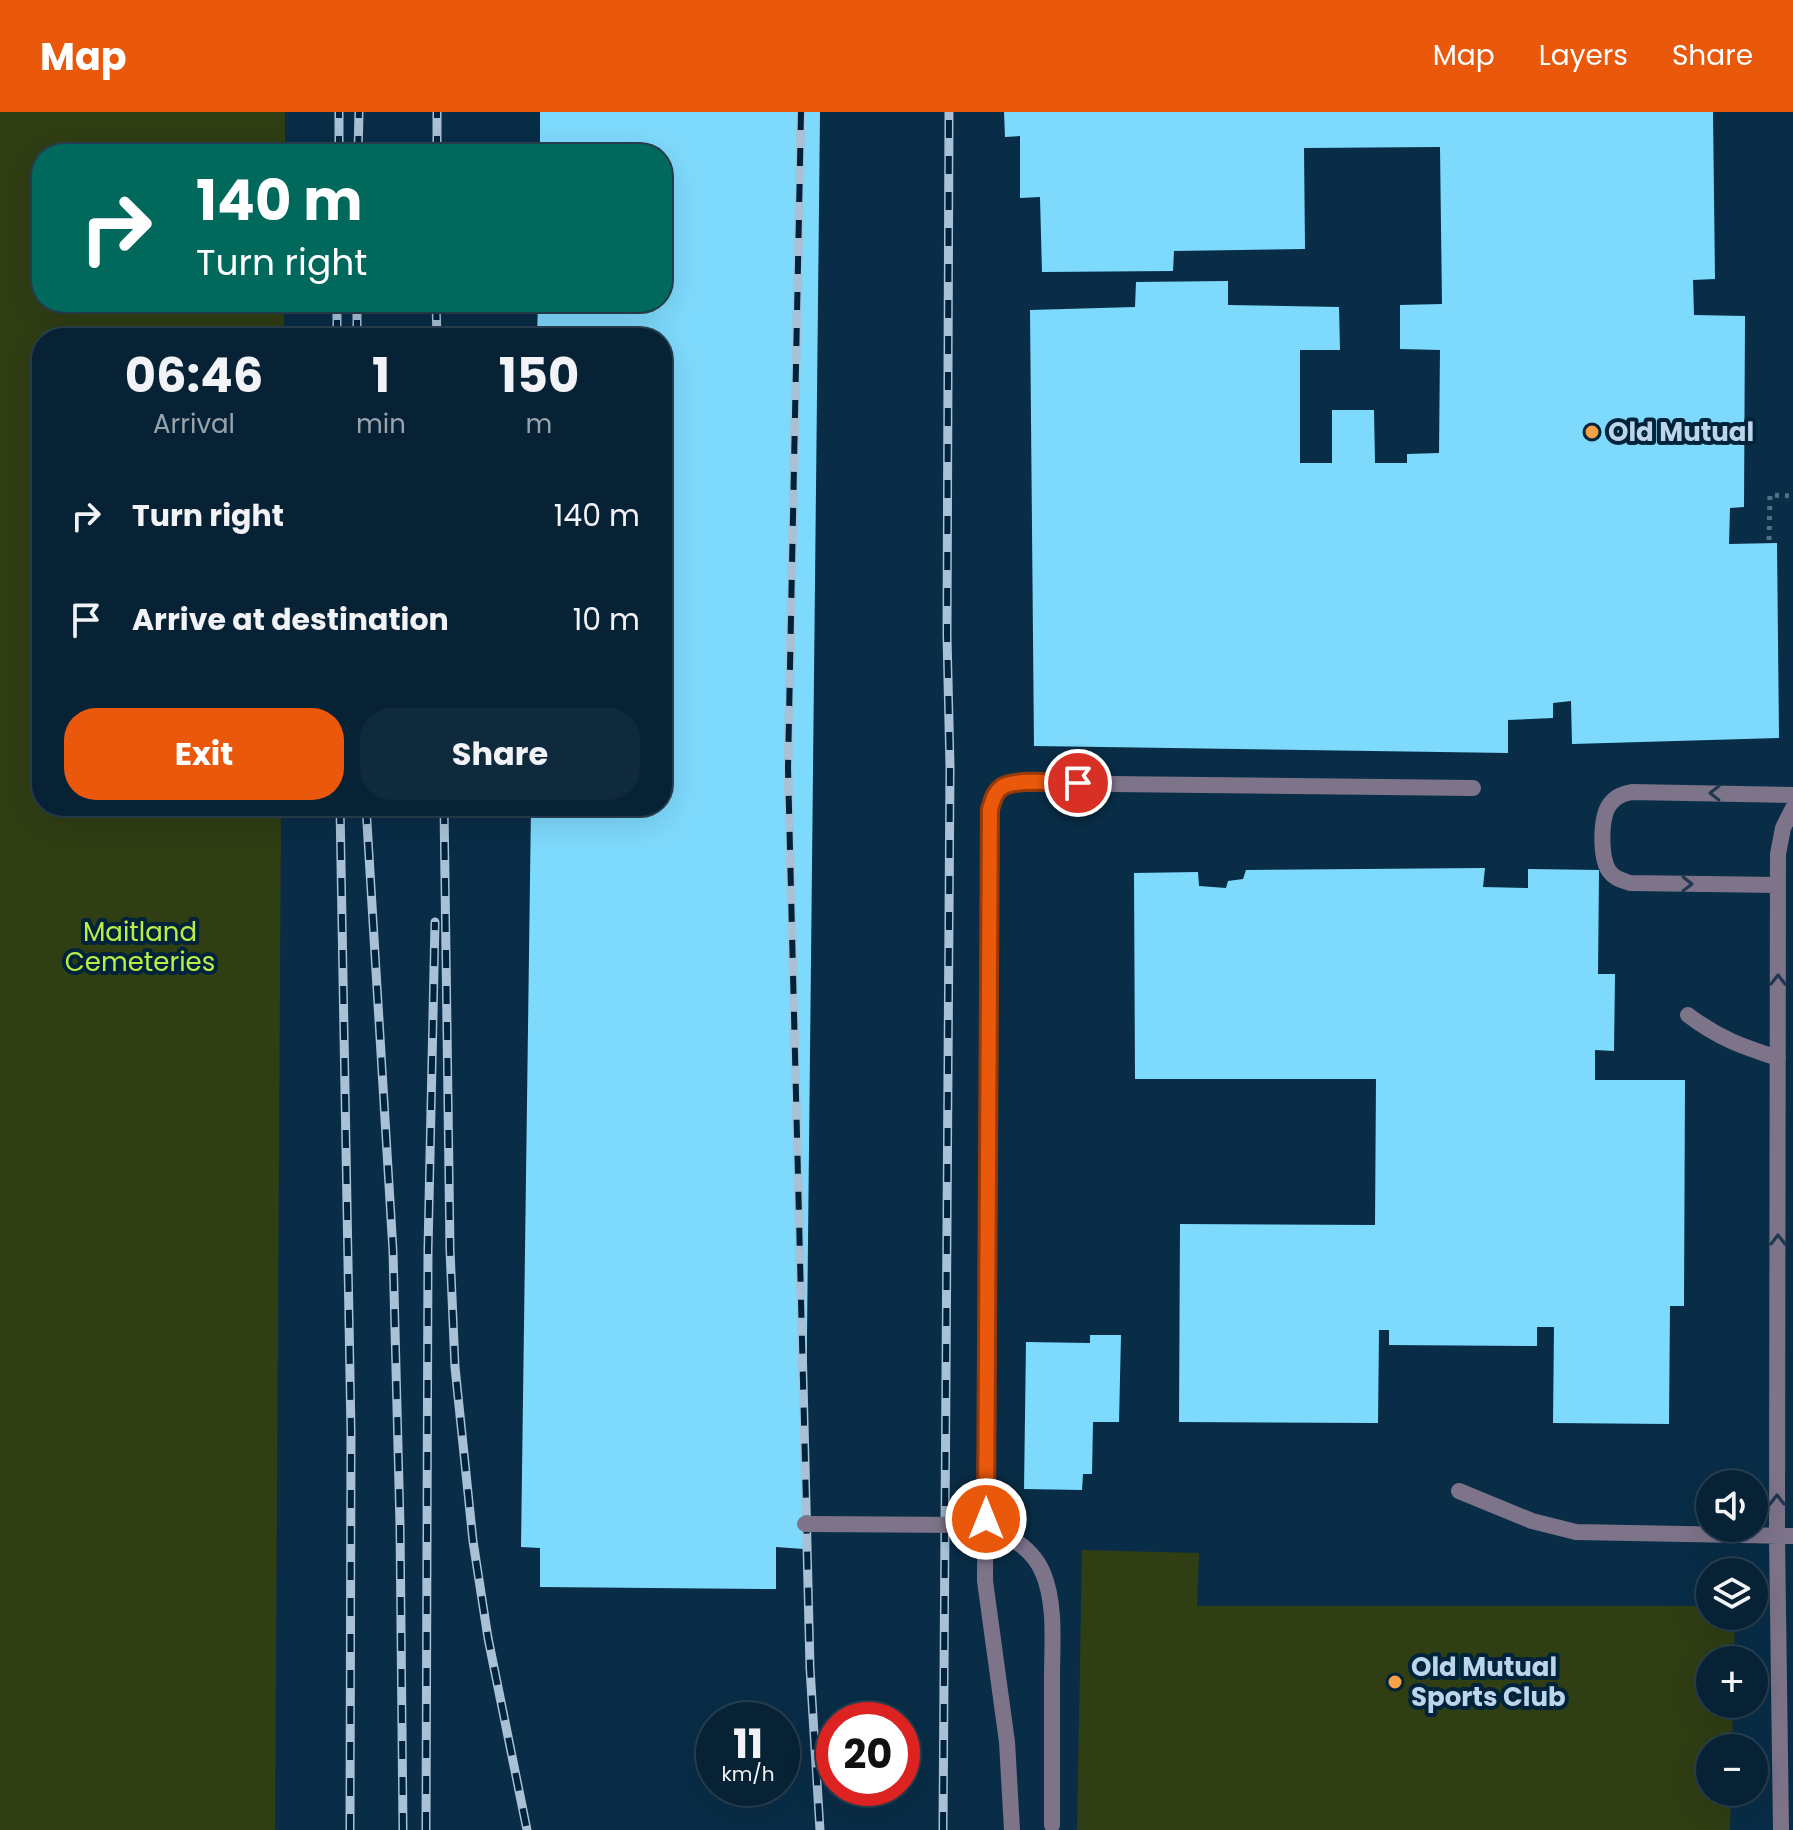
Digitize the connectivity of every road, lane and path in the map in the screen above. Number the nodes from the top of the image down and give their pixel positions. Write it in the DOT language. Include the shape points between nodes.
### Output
graph roads {
  1 [pos="1793,496"];
  2 [pos="1769,540"];
  3 [pos="1473,788"];
  4 [pos="1793,795"];
  5 [pos="1793,808"];
  6 [pos="1778,885"];
  7 [pos="1688,1015"];
  8 [pos="1778,1058"];
  9 [pos="1459,1491"];
  10 [pos="805,1524"];
  11 [pos="1785,1536"];
  12 [pos="1786,1608"];
  13 [pos="1052,1827"];
  14 [pos="1012,1830"];
  15 [pos="1781,1830"];
  1 -- 2 [label="path" via="1770,495"];
  3 -- 14 [label="lane" via="1017,783 994,796 985,1581 1007,1742"];
  4 -- 6 [label="lane, one-way" via="1632,792 1608,805 1604,819 1604,856 1617,879"];
  5 -- 6 [label="lane" via="1783,828"];
  8 -- 6 [label="lane, one-way"];
  7 -- 8 [label="lane" via="1733,1044"];
  11 -- 8 [label="lane, one-way"];
  9 -- 11 [label="lane" via="1532,1521 1576,1532"];
  10 -- 13 [label="lane, bridge" via="969,1525 991,1528 1027,1550 1042,1570 1049,1594"];
  11 -- 12 [label="lane"];
  12 -- 15 [label="lane"];
}
